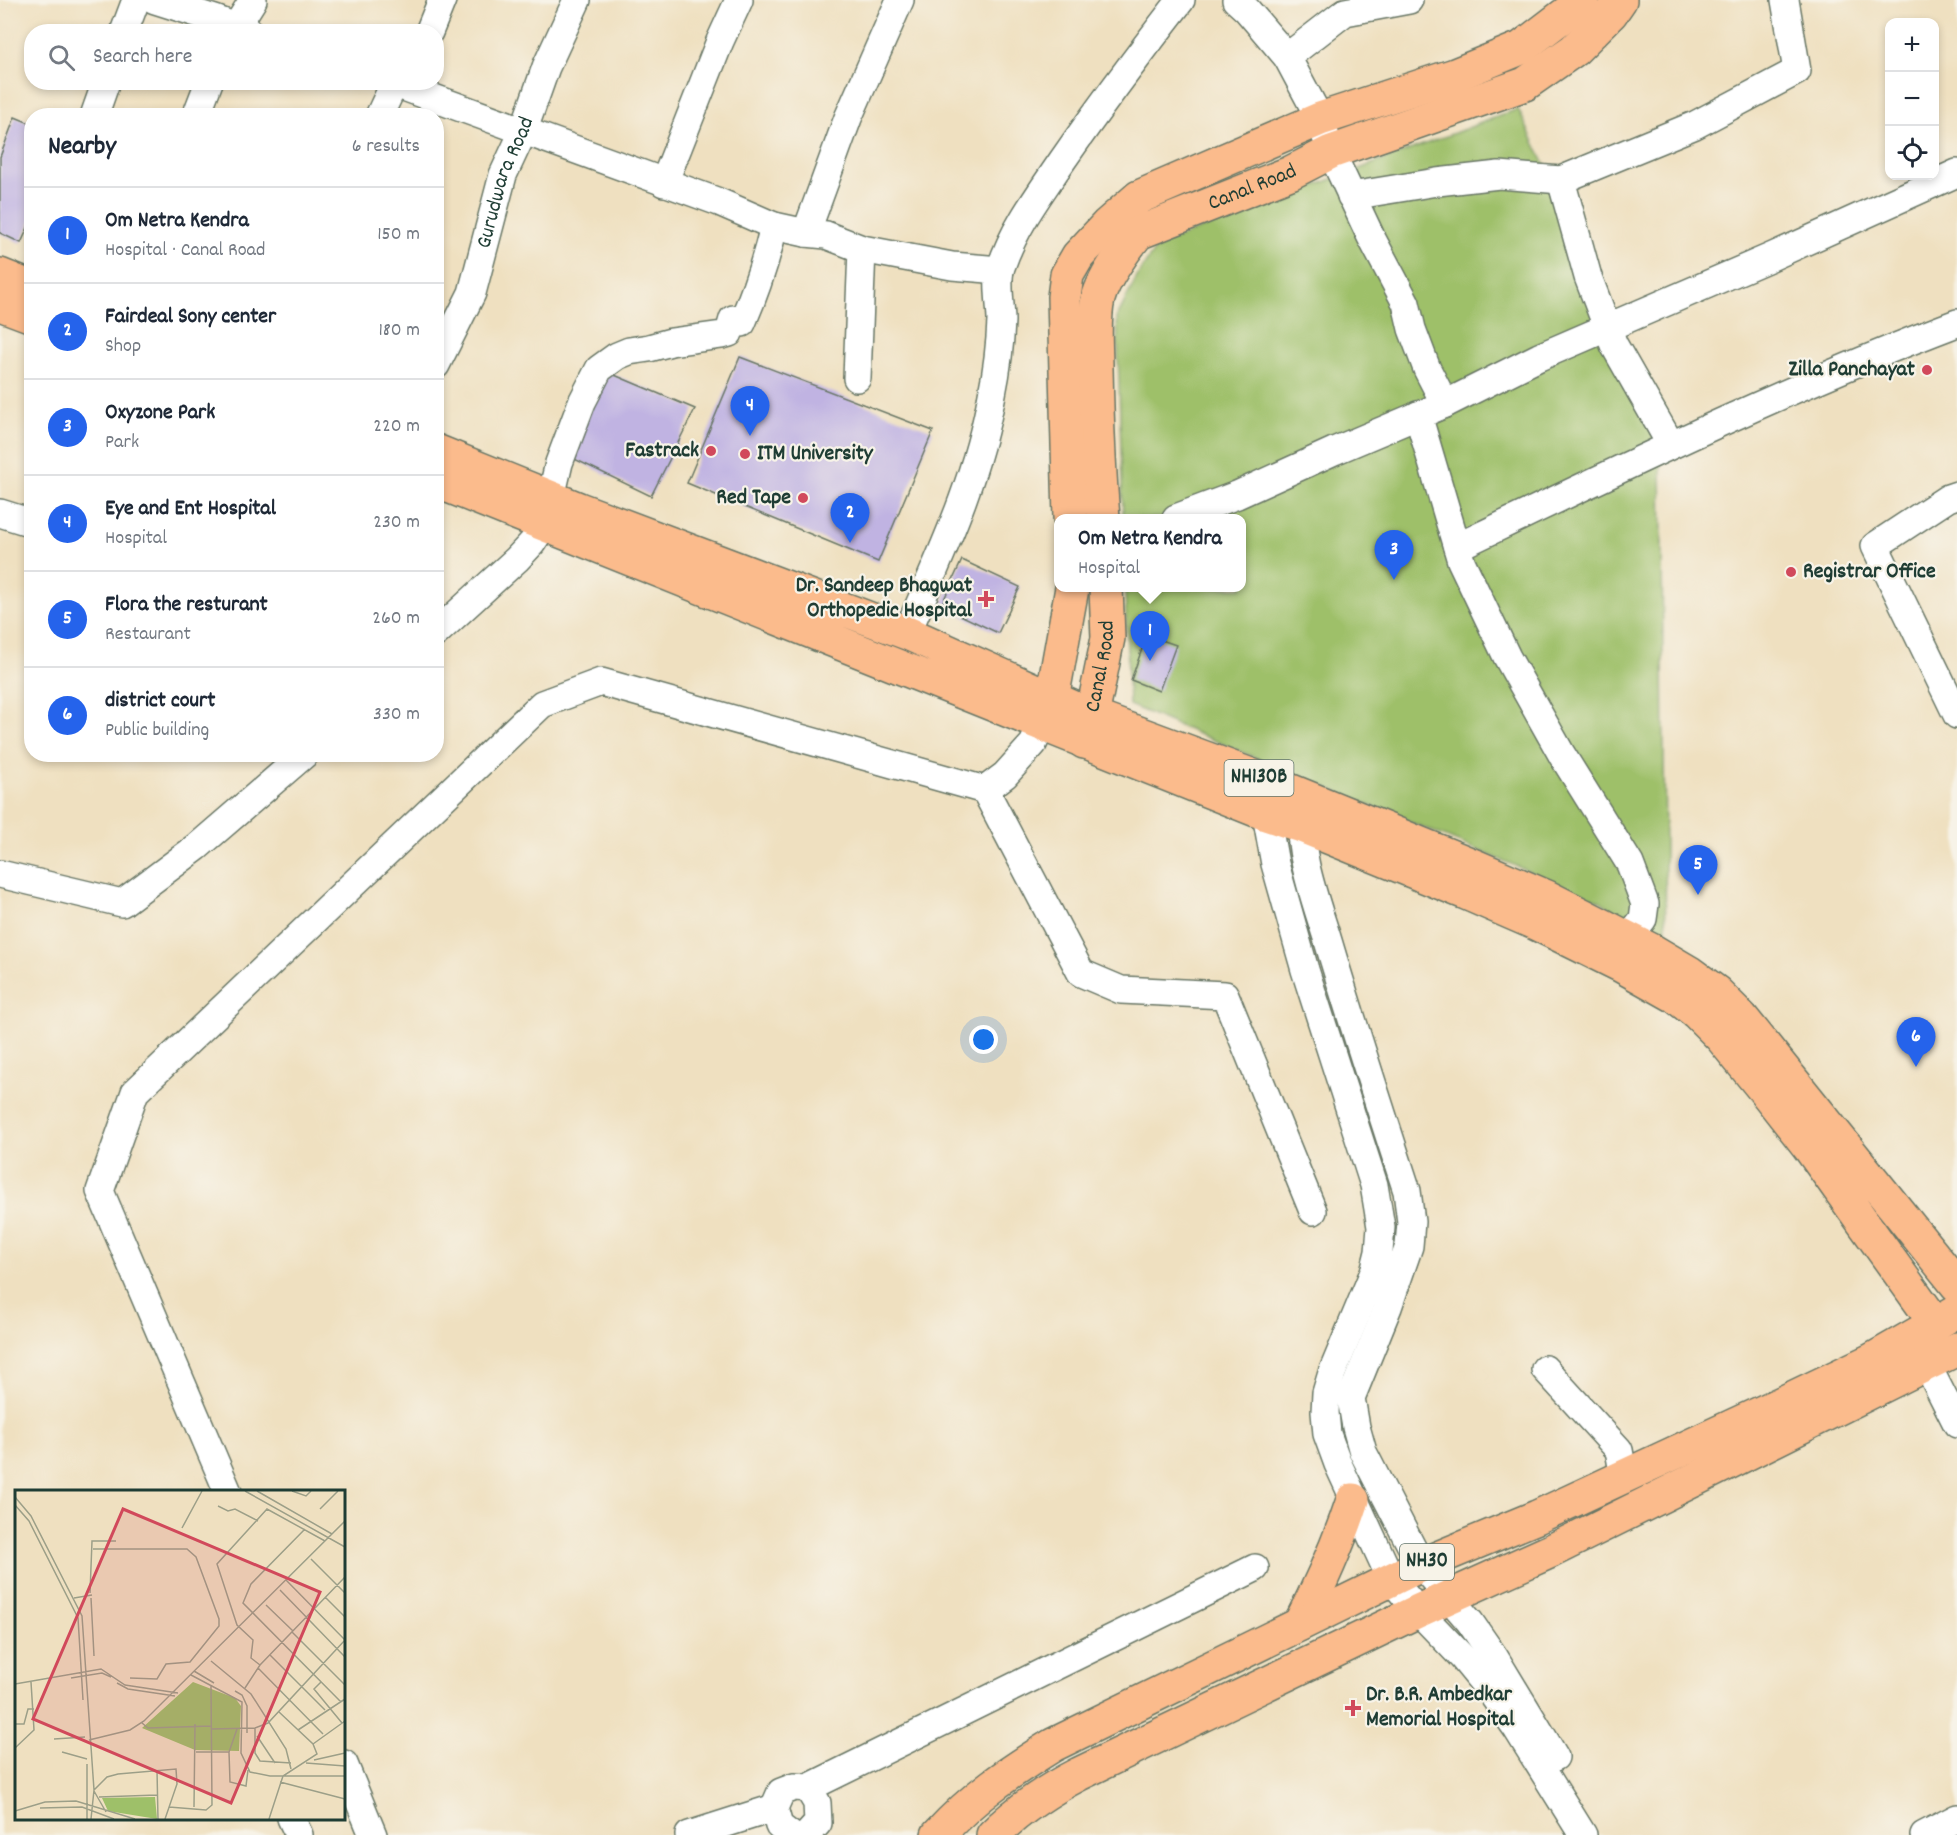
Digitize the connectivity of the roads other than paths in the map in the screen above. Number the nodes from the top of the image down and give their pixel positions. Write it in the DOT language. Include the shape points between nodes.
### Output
graph roads {
  1 [pos="136,0"];
  2 [pos="155,0"];
  3 [pos="253,0"];
  4 [pos="442,0"];
  5 [pos="577,0"];
  6 [pos="739,0"];
  7 [pos="900,0"];
  8 [pos="1181,0"];
  9 [pos="1236,0"];
  10 [pos="1409,0"];
  11 [pos="1582,0"];
  12 [pos="1620,0"];
  13 [pos="1785,0"];
  14 [pos="1347,6"];
  15 [pos="127,24"];
  16 [pos="222,24"];
  17 [pos="242,24"];
  18 [pos="432,24"];
  19 [pos="1287,57"];
  20 [pos="103,90"];
  21 [pos="206,90"];
  22 [pos="395,90"];
  23 [pos="414,90"];
  24 [pos="97,108"];
  25 [pos="199,108"];
  26 [pos="384,108"];
  27 [pos="1320,119"];
  28 [pos="522,132"];
  29 [pos="1331,152"];
  30 [pos="1957,173"];
  31 [pos="1561,180"];
  32 [pos="664,183"];
  33 [pos="1352,196"];
  34 [pos="774,226"];
  35 [pos="806,233"];
  36 [pos="862,249"];
  37 [pos="1000,270"];
  38 [pos="1957,323"];
  39 [pos="1607,327"];
  40 [pos="444,349"];
  41 [pos="857,378"];
  42 [pos="1445,404"];
  43 [pos="1418,416"];
  44 [pos="1671,445"];
  45 [pos="444,455"];
  46 [pos="444,483"];
  47 [pos="1957,495"];
  48 [pos="547,510"];
  49 [pos="0,513"];
  50 [pos="1070,514"];
  51 [pos="1103,514"];
  52 [pos="1189,514"];
  53 [pos="24,520"];
  54 [pos="1457,547"];
  55 [pos="1071,592"];
  56 [pos="1106,592"];
  57 [pos="444,626"];
  58 [pos="907,633"];
  59 [pos="1950,685"];
  60 [pos="1047,712"];
  61 [pos="1957,715"];
  62 [pos="1088,729"];
  63 [pos="296,762"];
  64 [pos="1267,781"];
  65 [pos="985,790"];
  66 [pos="1301,810"];
  67 [pos="1266,814"];
  68 [pos="0,874"];
  69 [pos="1624,951"];
  70 [pos="1313,1211"];
  71 [pos="1957,1285"];
  72 [pos="1946,1318"];
  73 [pos="1957,1349"];
  74 [pos="1927,1365"];
  75 [pos="1545,1369"];
  76 [pos="1957,1424"];
  77 [pos="1624,1478"];
  78 [pos="228,1490"];
  79 [pos="1353,1500"];
  80 [pos="1421,1565"];
  81 [pos="1255,1568"];
  82 [pos="1391,1579"];
  83 [pos="1449,1599"];
  84 [pos="1418,1611"];
  85 [pos="1300,1624"];
  86 [pos="345,1766"];
  87 [pos="808,1788"];
  88 [pos="774,1808"];
  89 [pos="1957,1818"];
  90 [pos="292,1820"];
  91 [pos="299,1835"];
  92 [pos="374,1835"];
  93 [pos="689,1835"];
  94 [pos="791,1835"];
  95 [pos="808,1835"];
  96 [pos="938,1835"];
  97 [pos="993,1835"];
  98 [pos="1583,1835"];
  99 [pos="1602,1835"];
  100 [pos="1924,1835"];
  1 -- 15 [label="street"];
  2 -- 16 [label="street"];
  3 -- 17 [label="street"];
  4 -- 18 [label="street"];
  5 -- 28 [label="street, Gurudwara Road"];
  6 -- 32 [label="street"];
  7 -- 35 [label="street" via="848,118"];
  8 -- 37 [label="street" via="1032,205"];
  9 -- 19 [label="street"];
  10 -- 14 [label="street"];
  11 -- 27 [label="main road, Canal Road" via="1521,48 1455,75"];
  12 -- 29 [label="main road, Canal Road" via="1574,50 1525,84"];
  13 -- 31 [label="street" via="1797,71 1695,125"];
  14 -- 19 [label="street"];
  19 -- 27 [label="street"];
  20 -- 24 [label="street"];
  21 -- 25 [label="street"];
  22 -- 26 [label="street"];
  23 -- 28 [label="street"];
  27 -- 29 [label="street"];
  27 -- 50 [label="main road, Canal Road" via="1139,197 1078,256 1067,275 1064,297"];
  28 -- 32 [label="street"];
  28 -- 40 [label="street, Gurudwara Road" via="502,175 471,293"];
  29 -- 33 [label="street"];
  29 -- 51 [label="main road, Canal Road" via="1290,173 1138,233 1123,252 1098,298 1096,322"];
  30 -- 39 [label="street"];
  31 -- 33 [label="street" via="1498,175"];
  31 -- 39 [label="street" via="1588,277"];
  32 -- 34 [label="street"];
  33 -- 42 [label="street" via="1406,303 1427,369"];
  34 -- 35 [label="street"];
  34 -- 48 [label="street" via="762,273 742,323 733,319 729,333 722,335 629,351 599,369 559,463"];
  35 -- 36 [label="street" via="826,235"];
  36 -- 37 [label="street" via="952,266"];
  36 -- 41 [label="street"];
  37 -- 58 [label="street" via="998,363 989,412 973,474"];
  38 -- 44 [label="street"];
  39 -- 42 [label="street"];
  39 -- 44 [label="street"];
  42 -- 43 [label="street"];
  43 -- 52 [label="street"];
  43 -- 54 [label="street"];
  44 -- 54 [label="street"];
  45 -- 48 [label="main road, NH130B"];
  46 -- 48 [label="main road, NH130B"];
  47 -- 59 [label="street" via="1875,546"];
  48 -- 57 [label="street" via="532,543"];
  48 -- 58 [label="main road, NH130B"];
  48 -- 60 [label="main road, NH130B"];
  49 -- 53 [label="street"];
  54 -- 69 [label="street" via="1507,657 1630,864 1645,903 1643,919"];
  55 -- 60 [label="main road, Canal Road"];
  56 -- 62 [label="main road, Canal Road" via="1108,638"];
  58 -- 60 [label="main road, NH130B"];
  59 -- 61 [label="street"];
  60 -- 62 [label="main road, NH130B"];
  60 -- 65 [label="street" via="1034,744"];
  62 -- 64 [label="main road, NH130B"];
  62 -- 67 [label="main road, NH130B"];
  63 -- 68 [label="street" via="197,847 122,903"];
  64 -- 66 [label="main road, NH130B"];
  64 -- 67 [label="street"];
  65 -- 70 [label="street" via="1081,973 1121,990 1225,995"];
  65 -- 78 [label="street" via="601,682 542,704 135,1092 100,1191"];
  66 -- 67 [label="main road, NH130B"];
  66 -- 69 [label="main road, NH130B" via="1466,893 1535,923"];
  66 -- 80 [label="street" via="1306,863 1407,1191 1409,1246 1350,1398 1363,1452"];
  67 -- 79 [label="street" via="1288,911 1374,1185 1380,1217 1374,1272 1326,1393 1327,1434"];
  69 -- 71 [label="main road, NH130B" via="1690,973 1742,1018"];
  69 -- 72 [label="main road, NH130B" via="1721,1037"];
  72 -- 77 [label="main road, NH30" via="1869,1361"];
  73 -- 74 [label="main road, NH30"];
  74 -- 76 [label="street"];
  74 -- 83 [label="main road, NH30"];
  75 -- 77 [label="street" via="1618,1450"];
  77 -- 80 [label="main road, NH30"];
  79 -- 82 [label="street"];
  79 -- 85 [label="main road" via="1343,1532"];
  80 -- 82 [label="main road, NH30"];
  80 -- 83 [label="street"];
  81 -- 87 [label="street"];
  82 -- 84 [label="street"];
  82 -- 85 [label="main road, NH30"];
  83 -- 84 [label="main road, NH30"];
  83 -- 99 [label="street" via="1495,1658"];
  84 -- 97 [label="main road, NH30" via="1072,1778 1031,1803"];
  84 -- 98 [label="street" via="1490,1691"];
  85 -- 96 [label="main road, NH30" via="1053,1745 982,1792"];
  86 -- 92 [label="street"];
  87 -- 88 [label="street" via="780,1792"];
  87 -- 95 [label="street" via="817,1803 818,1823"];
  88 -- 93 [label="street"];
  88 -- 94 [label="street" via="779,1826"];
  89 -- 100 [label="street"];
  90 -- 91 [label="street"];
}
